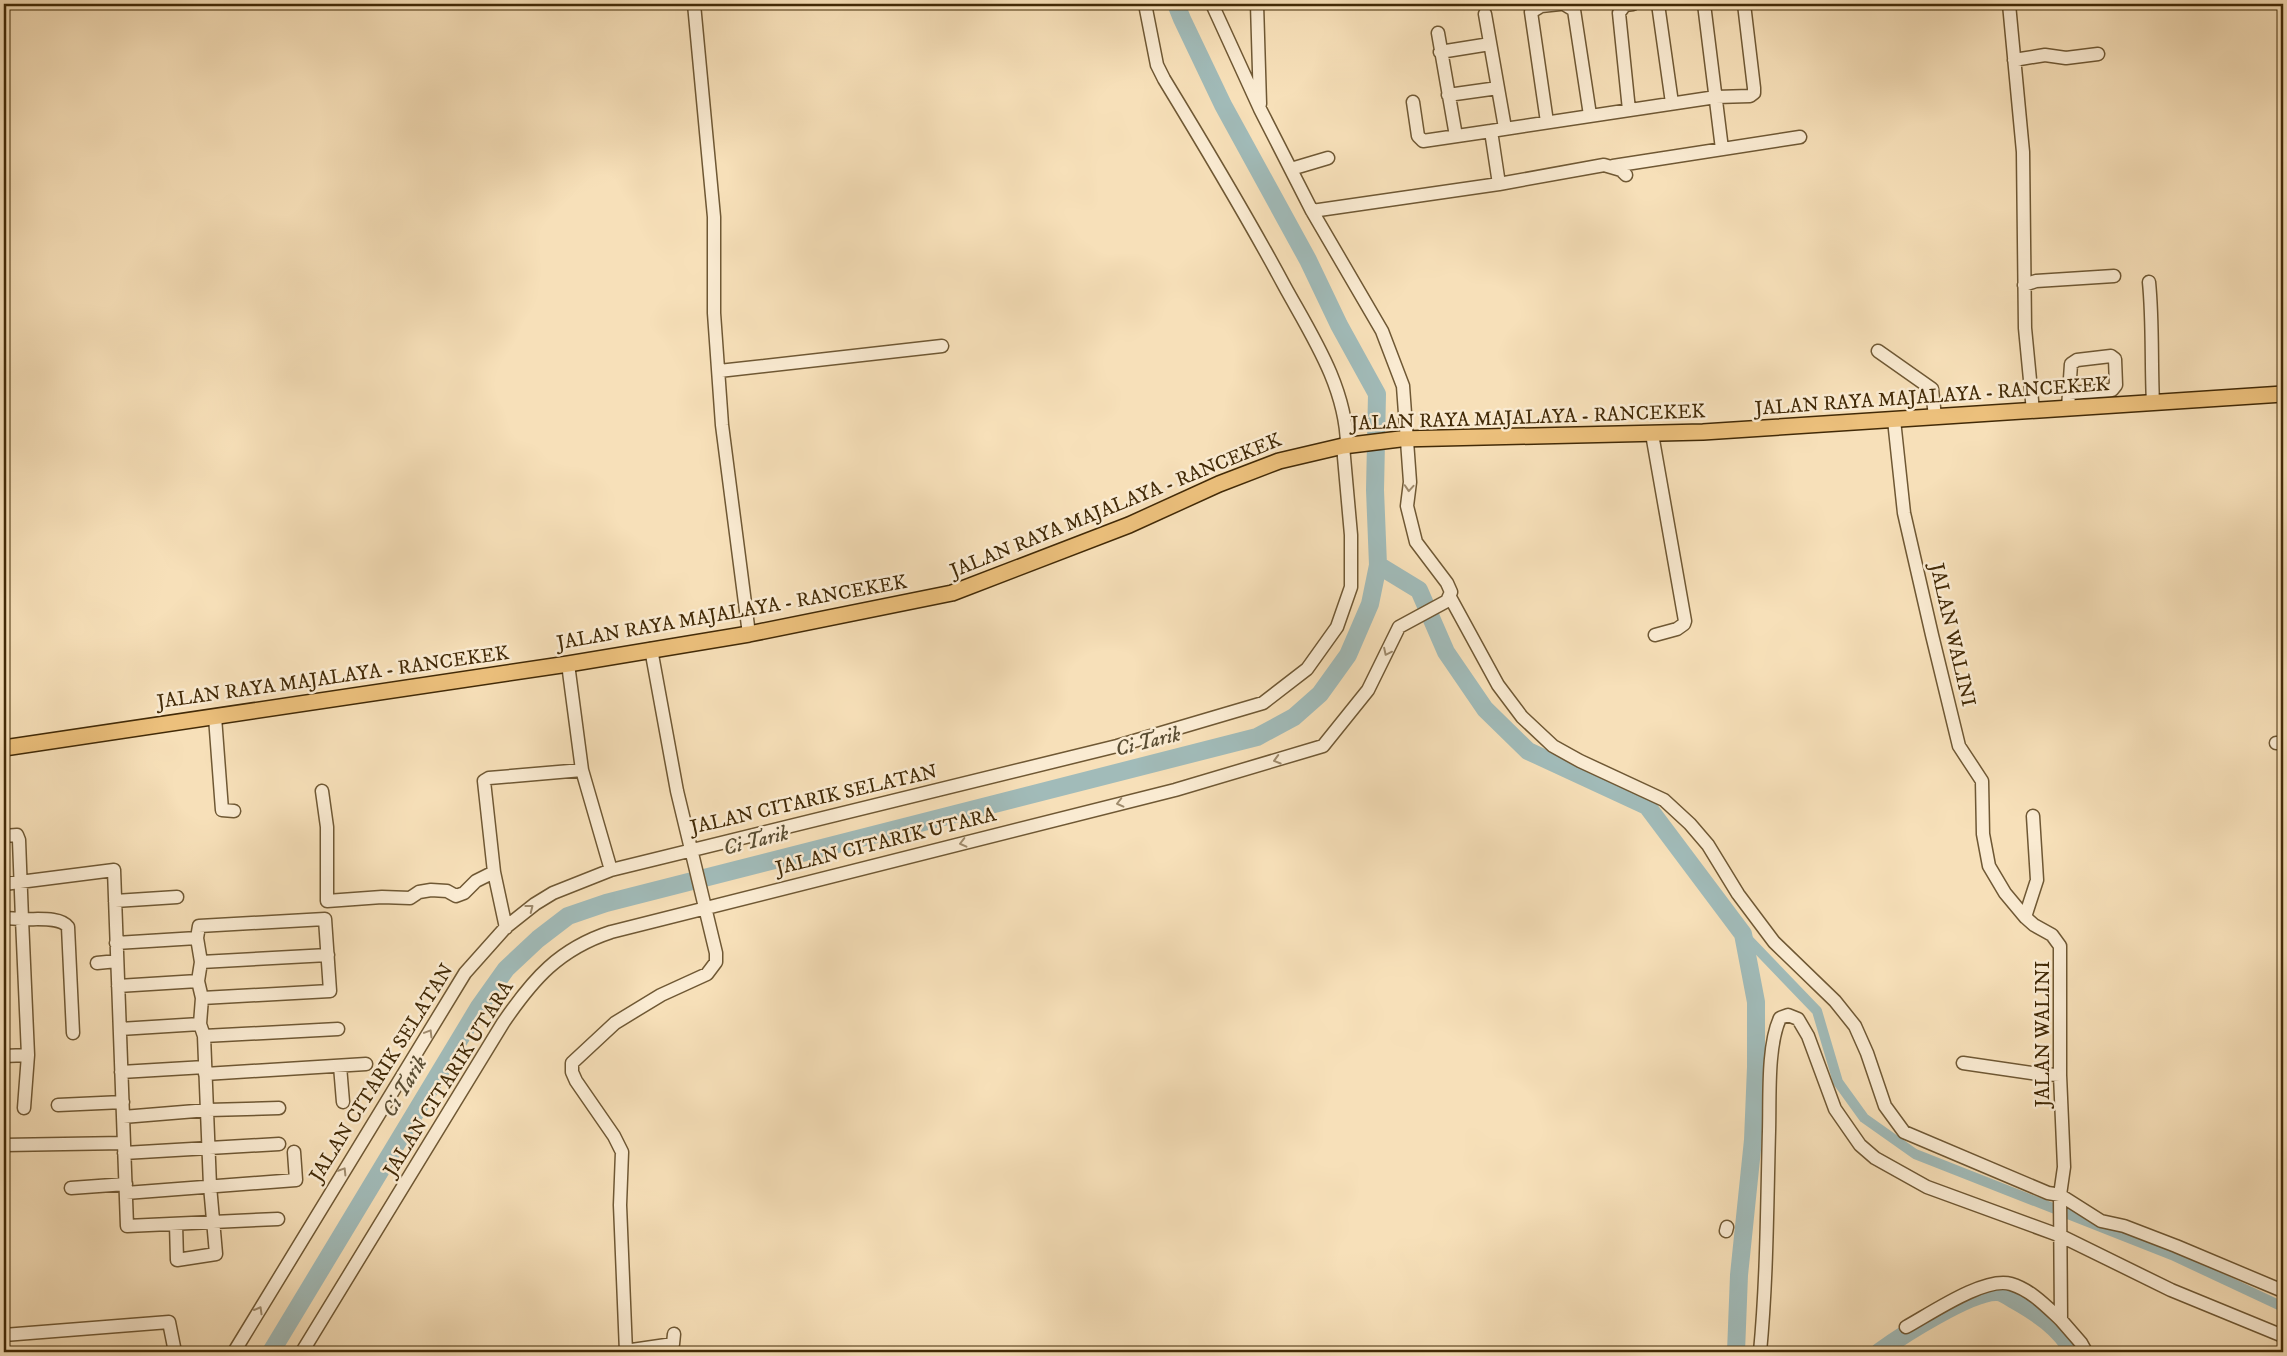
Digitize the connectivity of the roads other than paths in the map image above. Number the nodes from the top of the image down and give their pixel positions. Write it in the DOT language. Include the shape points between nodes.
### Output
graph roads {
  1 [pos="694,4"];
  2 [pos="1145,4"];
  3 [pos="1212,4"];
  4 [pos="1257,4"];
  5 [pos="1560,4"];
  6 [pos="1564,4"];
  7 [pos="1633,4"];
  8 [pos="1658,4"];
  9 [pos="1704,4"];
  10 [pos="1744,4"];
  11 [pos="2009,4"];
  12 [pos="1486,14"];
  13 [pos="1438,33"];
  14 [pos="1490,44"];
  15 [pos="1440,52"];
  16 [pos="2098,54"];
  17 [pos="2014,60"];
  18 [pos="1498,88"];
  19 [pos="1448,95"];
  20 [pos="1716,97"];
  21 [pos="1413,102"];
  22 [pos="1672,103"];
  23 [pos="1260,109"];
  24 [pos="1629,110"];
  25 [pos="1590,115"];
  26 [pos="1547,122"];
  27 [pos="1505,128"];
  28 [pos="1491,131"];
  29 [pos="1456,136"];
  30 [pos="1800,137"];
  31 [pos="1722,149"];
  32 [pos="1328,158"];
  33 [pos="1613,166"];
  34 [pos="1291,169"];
  35 [pos="1626,176"];
  36 [pos="1499,184"];
  37 [pos="1312,210"];
  38 [pos="2114,276"];
  39 [pos="2149,282"];
  40 [pos="2024,285"];
  41 [pos="942,346"];
  42 [pos="1878,351"];
  43 [pos="719,371"];
  44 [pos="2283,394"];
  45 [pos="2153,403"];
  46 [pos="2033,411"];
  47 [pos="1934,417"];
  48 [pos="1894,420"];
  49 [pos="1652,434"];
  50 [pos="1404,439"];
  51 [pos="1350,445"];
  52 [pos="1448,599"];
  53 [pos="750,634"];
  54 [pos="1655,635"];
  55 [pos="651,649"];
  56 [pos="568,664"];
  57 [pos="215,717"];
  58 [pos="4,748"];
  59 [pos="582,770"];
  60 [pos="322,791"];
  61 [pos="234,811"];
  62 [pos="2033,816"];
  63 [pos="4,836"];
  64 [pos="691,852"];
  65 [pos="611,870"];
  66 [pos="494,872"];
  67 [pos="4,884"];
  68 [pos="176,897"];
  69 [pos="115,901"];
  70 [pos="705,905"];
  71 [pos="4,918"];
  72 [pos="2025,918"];
  73 [pos="22,919"];
  74 [pos="506,928"];
  75 [pos="197,938"];
  76 [pos="116,943"];
  77 [pos="328,955"];
  78 [pos="117,961"];
  79 [pos="201,962"];
  80 [pos="97,963"];
  81 [pos="198,981"];
  82 [pos="118,986"];
  83 [pos="202,998"];
  84 [pos="120,1029"];
  85 [pos="338,1029"];
  86 [pos="202,1030"];
  87 [pos="73,1033"];
  88 [pos="28,1054"];
  89 [pos="4,1056"];
  90 [pos="1963,1063"];
  91 [pos="366,1064"];
  92 [pos="340,1066"];
  93 [pos="205,1071"];
  94 [pos="121,1072"];
  95 [pos="2060,1075"];
  96 [pos="123,1102"];
  97 [pos="343,1102"];
  98 [pos="58,1106"];
  99 [pos="24,1108"];
  100 [pos="279,1108"];
  101 [pos="208,1110"];
  102 [pos="123,1117"];
  103 [pos="279,1144"];
  104 [pos="4,1145"];
  105 [pos="124,1148"];
  106 [pos="209,1148"];
  107 [pos="294,1152"];
  108 [pos="210,1186"];
  109 [pos="71,1188"];
  110 [pos="126,1189"];
  111 [pos="2060,1197"];
  112 [pos="278,1219"];
  113 [pos="214,1222"];
  114 [pos="176,1224"];
  115 [pos="2061,1233"];
  116 [pos="2283,1291"];
  117 [pos="2061,1320"];
  118 [pos="1906,1327"];
  119 [pos="674,1334"];
  120 [pos="4,1335"];
  121 [pos="2283,1336"];
  122 [pos="175,1352"];
  123 [pos="234,1352"];
  124 [pos="302,1352"];
  125 [pos="626,1352"];
  126 [pos="1760,1352"];
  127 [pos="2086,1352"];
  1 -- 43 [label="street" via="714,217 714,313"];
  2 -- 51 [label="street, JALAN CITARIK SELATAN" via="1157,65 1253,228 1327,365 1339,397"];
  3 -- 23 [label="street"];
  4 -- 23 [label="street"];
  5 -- 26 [label="street" via="1541,6 1531,12"];
  6 -- 25 [label="street" via="1574,10"];
  7 -- 24 [label="street" via="1622,7 1619,13"];
  8 -- 22 [label="street"];
  9 -- 20 [label="street"];
  10 -- 20 [label="street" via="1754,93 1747,97"];
  11 -- 17 [label="street"];
  12 -- 14 [label="street"];
  13 -- 15 [label="street"];
  14 -- 15 [label="street"];
  14 -- 18 [label="street"];
  15 -- 19 [label="street"];
  16 -- 17 [label="street" via="2066,58 2045,55"];
  17 -- 40 [label="street" via="2022,152"];
  18 -- 19 [label="street"];
  18 -- 27 [label="street"];
  19 -- 29 [label="street"];
  20 -- 22 [label="street"];
  20 -- 31 [label="street"];
  21 -- 29 [label="street" via="1420,140"];
  22 -- 24 [label="street"];
  23 -- 34 [label="street"];
  24 -- 25 [label="street"];
  25 -- 26 [label="street"];
  26 -- 27 [label="street"];
  27 -- 28 [label="street"];
  28 -- 29 [label="street"];
  28 -- 36 [label="street"];
  30 -- 31 [label="street"];
  31 -- 33 [label="street"];
  32 -- 34 [label="street"];
  33 -- 35 [label="street"];
  33 -- 36 [label="street"];
  34 -- 37 [label="street"];
  36 -- 37 [label="street"];
  37 -- 50 [label="street" via="1382,331 1403,386"];
  38 -- 40 [label="street" via="2036,281"];
  39 -- 45 [label="street"];
  40 -- 46 [label="street" via="2026,354"];
  41 -- 43 [label="street"];
  42 -- 47 [label="street" via="1932,389"];
  43 -- 53 [label="street" via="722,425"];
  44 -- 45 [label="main road, JALAN RAYA MAJALAYA - RANCEKEK"];
  45 -- 46 [label="main road, JALAN RAYA MAJALAYA - RANCEKEK" via="2068,400"];
  46 -- 47 [label="main road, JALAN RAYA MAJALAYA - RANCEKEK"];
  47 -- 48 [label="main road, JALAN RAYA MAJALAYA - RANCEKEK"];
  48 -- 49 [label="main road, JALAN RAYA MAJALAYA - RANCEKEK"];
  48 -- 72 [label="street, JALAN WALINI" via="1904,513 1959,746 1982,781 1983,834 1989,866"];
  49 -- 50 [label="main road, JALAN RAYA MAJALAYA - RANCEKEK"];
  49 -- 54 [label="street" via="1685,621 1677,629"];
  50 -- 51 [label="main road, JALAN RAYA MAJALAYA - RANCEKEK"];
  50 -- 52 [label="street, one-way" via="1410,482 1407,506 1416,542 1447,583 1451,592"];
  51 -- 53 [label="main road, JALAN RAYA MAJALAYA - RANCEKEK" via="1280,461 1219,484 1129,525 952,593"];
  51 -- 64 [label="street, JALAN CITARIK SELATAN" via="1350,587 1337,627 1307,669 1263,703 1117,746"];
  52 -- 70 [label="street, JALAN CITARIK UTARA, one-way" via="1399,627 1368,690 1323,746 1175,790"];
  52 -- 111 [label="street" via="1498,685 1522,717 1553,746 1664,800 1708,845 1738,894 1774,942 1856,1026 1885,1106 1904,1132"];
  53 -- 55 [label="main road, JALAN RAYA MAJALAYA - RANCEKEK"];
  55 -- 56 [label="main road, JALAN RAYA MAJALAYA - RANCEKEK"];
  55 -- 64 [label="street"];
  56 -- 57 [label="main road, JALAN RAYA MAJALAYA - RANCEKEK"];
  56 -- 59 [label="street"];
  57 -- 58 [label="main road, JALAN RAYA MAJALAYA - RANCEKEK"];
  57 -- 61 [label="street" via="222,808"];
  59 -- 65 [label="street"];
  59 -- 66 [label="street" via="484,781"];
  60 -- 66 [label="street" via="327,827 327,900 410,898 431,890 448,891 456,896"];
  62 -- 72 [label="street" via="2037,880"];
  63 -- 73 [label="street" via="17,835 19,840"];
  64 -- 65 [label="street, JALAN CITARIK SELATAN"];
  64 -- 70 [label="street"];
  74 -- 65 [label="street, JALAN CITARIK SELATAN, one-way" via="553,893"];
  66 -- 74 [label="street"];
  67 -- 69 [label="street" via="114,870"];
  68 -- 69 [label="street"];
  69 -- 76 [label="street"];
  70 -- 124 [label="street, JALAN CITARIK UTARA" via="587,940 549,965 503,1023"];
  70 -- 125 [label="street" via="716,953 716,962 707,974 661,995 615,1023 572,1063 576,1081 622,1152 620,1205"];
  71 -- 73 [label="street"];
  72 -- 95 [label="street, JALAN WALINI" via="2052,935 2060,946"];
  73 -- 87 [label="street" via="59,921 68,927"];
  73 -- 88 [label="street"];
  123 -- 74 [label="street, JALAN CITARIK SELATAN, one-way" via="465,973"];
  75 -- 76 [label="street"];
  75 -- 77 [label="street" via="199,926 203,925 326,919"];
  75 -- 79 [label="street"];
  76 -- 78 [label="street"];
  77 -- 79 [label="street"];
  77 -- 83 [label="street" via="330,991"];
  78 -- 80 [label="street"];
  78 -- 82 [label="street"];
  79 -- 81 [label="street"];
  81 -- 82 [label="street"];
  81 -- 83 [label="street"];
  82 -- 84 [label="street"];
  83 -- 86 [label="street"];
  84 -- 86 [label="street"];
  84 -- 94 [label="street"];
  85 -- 86 [label="street"];
  86 -- 93 [label="street"];
  88 -- 89 [label="street"];
  88 -- 99 [label="street"];
  90 -- 95 [label="street"];
  91 -- 92 [label="street"];
  92 -- 93 [label="street"];
  92 -- 97 [label="street"];
  93 -- 94 [label="street"];
  93 -- 101 [label="street"];
  94 -- 96 [label="street"];
  95 -- 111 [label="street, JALAN WALINI" via="2064,1166"];
  96 -- 98 [label="street"];
  96 -- 102 [label="street"];
  100 -- 101 [label="street"];
  101 -- 102 [label="street"];
  101 -- 106 [label="street"];
  102 -- 105 [label="street"];
  103 -- 106 [label="street"];
  104 -- 105 [label="street"];
  105 -- 106 [label="street"];
  105 -- 110 [label="street"];
  106 -- 108 [label="street"];
  107 -- 108 [label="street" via="296,1180"];
  108 -- 110 [label="street"];
  108 -- 113 [label="street"];
  109 -- 110 [label="street"];
  110 -- 114 [label="street" via="127,1226"];
  111 -- 115 [label="street, JALAN WALINI"];
  111 -- 116 [label="street" via="2100,1221 2124,1226"];
  112 -- 113 [label="street"];
  113 -- 114 [label="street"];
  113 -- 114 [label="street" via="216,1254 177,1260"];
  115 -- 117 [label="street, JALAN WALINI"];
  115 -- 121 [label="street" via="2171,1290"];
  115 -- 126 [label="street" via="1927,1187 1875,1158 1860,1145 1835,1109 1808,1036 1798,1019 1783,1016 1776,1028 1772,1056"];
  117 -- 118 [label="street" via="2025,1290 2001,1282 1983,1285"];
  117 -- 127 [label="street"];
  119 -- 125 [label="street" via="672,1344"];
  120 -- 122 [label="street" via="169,1322"];
}
